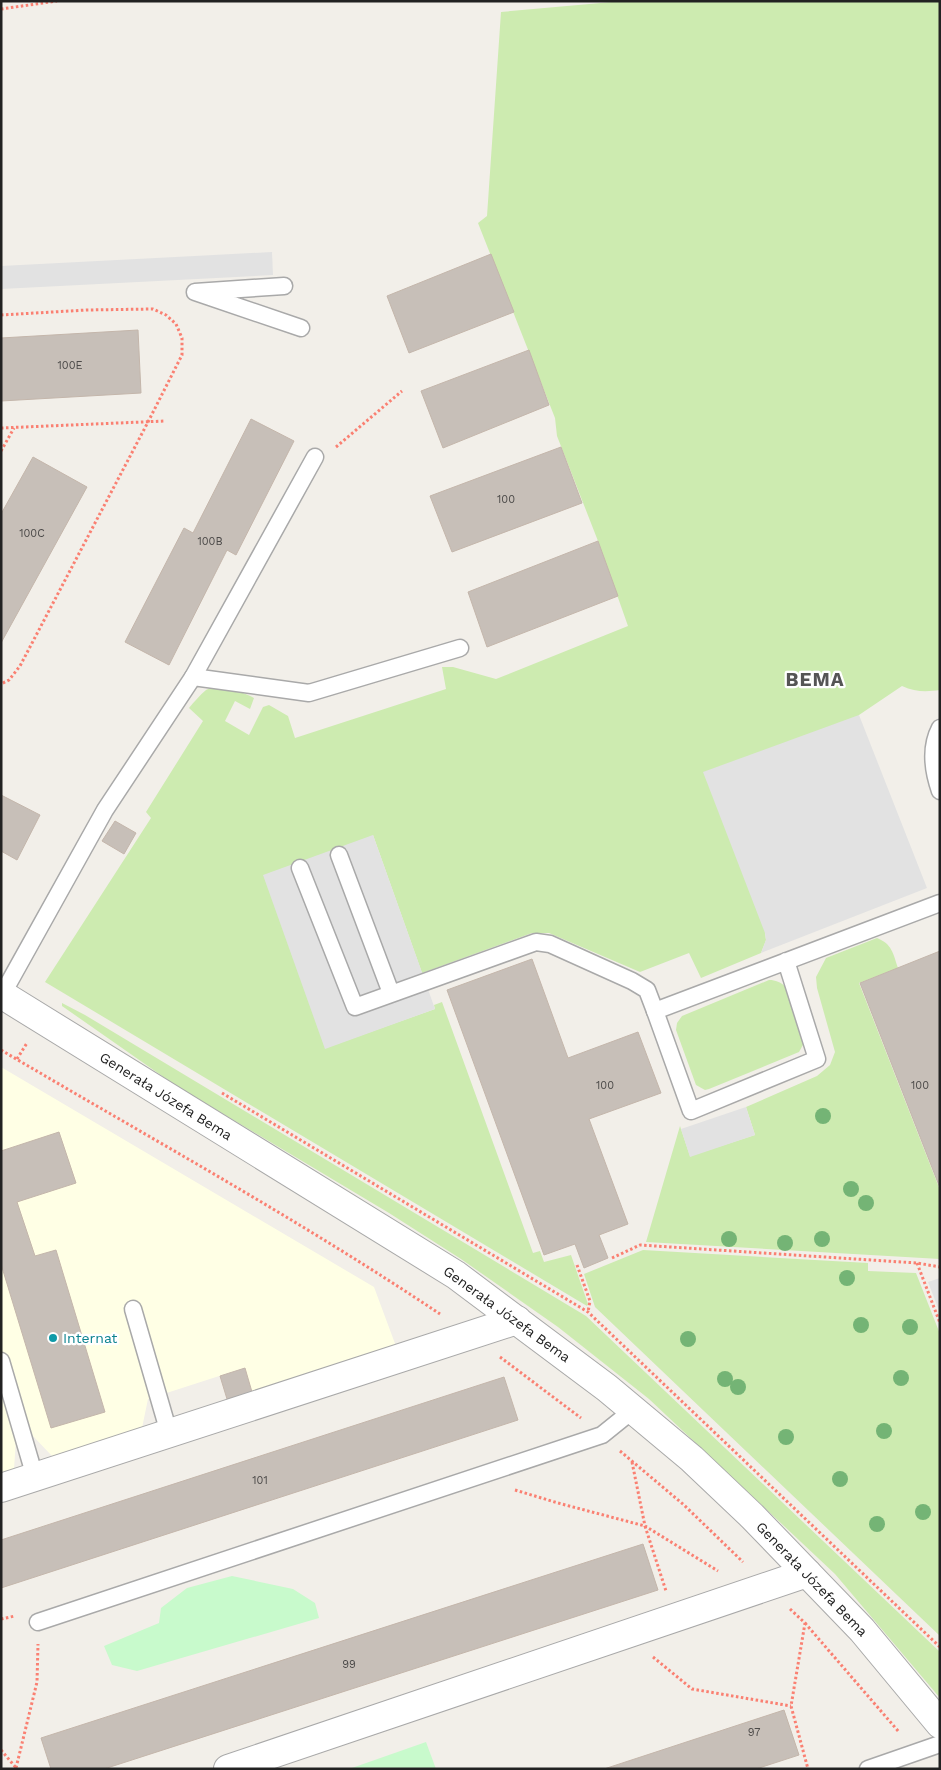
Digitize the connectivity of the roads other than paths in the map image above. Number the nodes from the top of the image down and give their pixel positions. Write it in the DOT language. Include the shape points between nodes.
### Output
graph roads {
  1 [pos="284,286"];
  2 [pos="301,328"];
  3 [pos="315,457"];
  4 [pos="460,648"];
  5 [pos="193,677"];
  6 [pos="940,728"];
  7 [pos="940,791"];
  8 [pos="339,855"];
  9 [pos="300,868"];
  10 [pos="940,903"];
  11 [pos="786,961"];
  12 [pos="391,993"];
  13 [pos="2,995"];
  14 [pos="655,1011"];
  15 [pos="133,1309"];
  16 [pos="517,1320"];
  17 [pos="1,1361"];
  18 [pos="633,1410"];
  19 [pos="169,1433"];
  20 [pos="35,1477"];
  21 [pos="1,1488"];
  22 [pos="808,1573"];
  23 [pos="38,1622"];
  24 [pos="940,1724"];
  25 [pos="940,1744"];
  26 [pos="228,1769"];
  27 [pos="868,1769"];
  1 -- 2 [label="lane" via="194,292"];
  3 -- 5 [label="lane"];
  4 -- 5 [label="lane" via="309,693"];
  5 -- 13 [label="lane" via="105,810"];
  6 -- 7 [label="lane" via="933,754"];
  8 -- 12 [label="lane"];
  9 -- 12 [label="lane" via="354,1007"];
  10 -- 11 [label="lane"];
  11 -- 14 [label="lane"];
  11 -- 14 [label="lane" via="817,1059 692,1111"];
  12 -- 14 [label="lane" via="536,942 550,944 632,981 646,990"];
  13 -- 16 [label="street, Generała Józefa Bema" via="456,1275"];
  15 -- 19 [label="lane"];
  16 -- 18 [label="street, Generała Józefa Bema"];
  16 -- 19 [label="street"];
  17 -- 20 [label="lane"];
  18 -- 22 [label="street, Generała Józefa Bema" via="699,1466"];
  18 -- 23 [label="lane" via="602,1435"];
  19 -- 20 [label="street"];
  20 -- 21 [label="street"];
  22 -- 24 [label="street, Generała Józefa Bema" via="862,1630"];
  22 -- 26 [label="street"];
  25 -- 27 [label="lane"];
}
